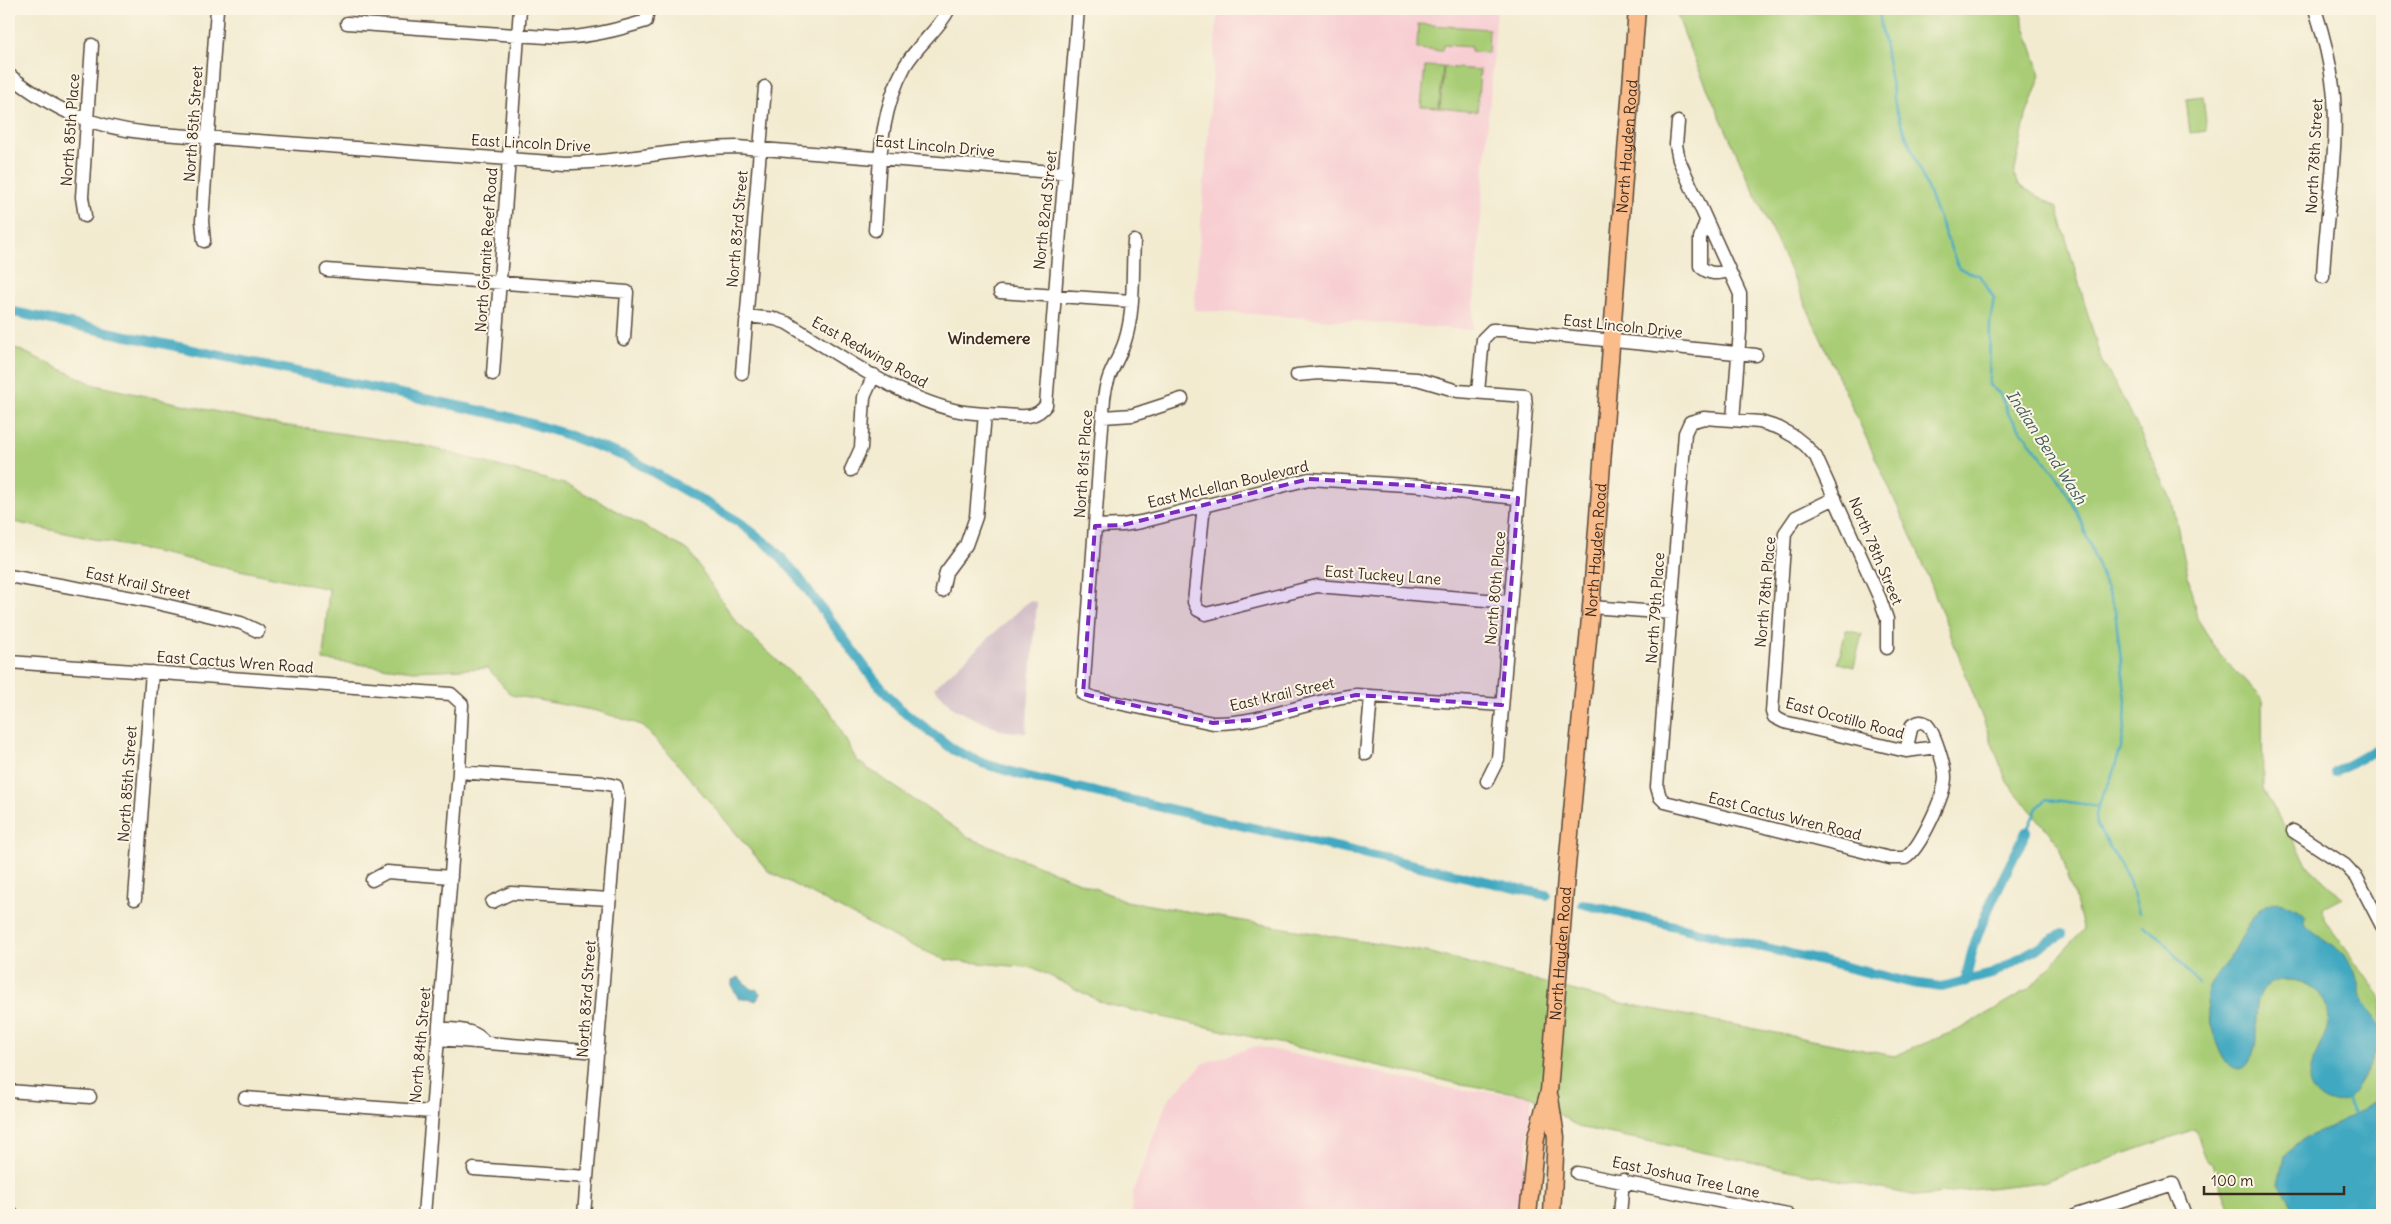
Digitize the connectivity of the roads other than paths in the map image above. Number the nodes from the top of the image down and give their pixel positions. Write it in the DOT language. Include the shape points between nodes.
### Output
graph roads {
  1 [pos="217,9"];
  2 [pos="520,9"];
  3 [pos="949,9"];
  4 [pos="1078,9"];
  5 [pos="1637,9"];
  6 [pos="2315,9"];
  7 [pos="647,15"];
  8 [pos="347,23"];
  9 [pos="518,35"];
  10 [pos="92,45"];
  11 [pos="9,75"];
  12 [pos="765,87"];
  13 [pos="87,122"];
  14 [pos="1678,122"];
  15 [pos="208,137"];
  16 [pos="760,148"];
  17 [pos="881,158"];
  18 [pos="509,159"];
  19 [pos="1064,173"];
  20 [pos="85,216"];
  21 [pos="1706,221"];
  22 [pos="875,230"];
  23 [pos="1134,241"];
  24 [pos="204,242"];
  25 [pos="327,270"];
  26 [pos="1729,271"];
  27 [pos="2323,277"];
  28 [pos="500,283"];
  29 [pos="1000,292"];
  30 [pos="1053,296"];
  31 [pos="1131,302"];
  32 [pos="746,316"];
  33 [pos="624,339"];
  34 [pos="1612,341"];
  35 [pos="1738,353"];
  36 [pos="1756,355"];
  37 [pos="493,374"];
  38 [pos="742,374"];
  39 [pos="874,375"];
  40 [pos="1297,375"];
  41 [pos="1478,392"];
  42 [pos="1182,399"];
  43 [pos="985,414"];
  44 [pos="1039,414"];
  45 [pos="1103,417"];
  46 [pos="1734,420"];
  47 [pos="1690,422"];
  48 [pos="851,470"];
  49 [pos="1518,498"];
  50 [pos="1835,498"];
  51 [pos="1204,505"];
  52 [pos="1095,526"];
  53 [pos="9,576"];
  54 [pos="942,591"];
  55 [pos="1510,602"];
  56 [pos="1591,607"];
  57 [pos="1671,613"];
  58 [pos="258,631"];
  59 [pos="1887,648"];
  60 [pos="9,662"];
  61 [pos="152,672"];
  62 [pos="1083,694"];
  63 [pos="1370,696"];
  64 [pos="1502,705"];
  65 [pos="1774,716"];
  66 [pos="1937,748"];
  67 [pos="1906,751"];
  68 [pos="1366,754"];
  69 [pos="459,772"];
  70 [pos="1487,781"];
  71 [pos="1660,797"];
  72 [pos="2293,831"];
  73 [pos="451,877"];
  74 [pos="372,880"];
  75 [pos="135,899"];
  76 [pos="610,899"];
  77 [pos="492,902"];
  78 [pos="2382,924"];
  79 [pos="438,1034"];
  80 [pos="598,1052"];
  81 [pos="9,1091"];
  82 [pos="1549,1091"];
  83 [pos="90,1097"];
  84 [pos="246,1098"];
  85 [pos="432,1112"];
  86 [pos="474,1169"];
  87 [pos="1577,1173"];
  88 [pos="587,1177"];
  89 [pos="1623,1180"];
  90 [pos="424,1215"];
  91 [pos="584,1215"];
  92 [pos="1528,1215"];
  93 [pos="1552,1215"];
  94 [pos="1620,1215"];
  95 [pos="1788,1215"];
  96 [pos="2076,1215"];
  97 [pos="2185,1215"];
  1 -- 15 [label="street, North 85th Street"];
  2 -- 9 [label="street, North Granite Reef Road"];
  3 -- 17 [label="street" via="936,29 917,48 896,83 885,118"];
  4 -- 19 [label="street, North 82nd Street"];
  5 -- 34 [label="main road, North Hayden Road"];
  6 -- 27 [label="street, North 78th Street" via="2333,95 2334,129"];
  7 -- 9 [label="street" via="602,34 580,38"];
  8 -- 9 [label="street"];
  9 -- 18 [label="street, North Granite Reef Road"];
  10 -- 13 [label="street, North 85th Place"];
  11 -- 13 [label="street, East Lincoln Drive" via="53,106"];
  12 -- 16 [label="street, North 83rd Street"];
  13 -- 15 [label="street, East Lincoln Drive" via="131,131"];
  13 -- 20 [label="street, North 85th Place" via="82,198"];
  14 -- 21 [label="street" via="1676,153"];
  15 -- 18 [label="street, East Lincoln Drive"];
  15 -- 24 [label="street, North 85th Street" via="202,221"];
  16 -- 17 [label="street, East Lincoln Drive"];
  16 -- 18 [label="street, East Lincoln Drive" via="689,149 590,163"];
  16 -- 32 [label="street, North 83rd Street"];
  17 -- 19 [label="street, East Lincoln Drive"];
  17 -- 22 [label="street"];
  18 -- 28 [label="street, North Granite Reef Road"];
  19 -- 30 [label="street, North 82nd Street"];
  21 -- 26 [label="street"];
  21 -- 26 [label="street" via="1700,238 1700,266 1706,272 1717,274"];
  23 -- 31 [label="street, North 81st Place"];
  25 -- 28 [label="street"];
  26 -- 35 [label="street" via="1741,305"];
  28 -- 33 [label="street" via="627,292"];
  28 -- 37 [label="street, North Granite Reef Road"];
  29 -- 30 [label="street"];
  30 -- 31 [label="street"];
  30 -- 44 [label="street, North 82nd Street" via="1046,405"];
  31 -- 45 [label="street, North 81st Place" via="1124,341 1106,380"];
  32 -- 38 [label="street, North 83rd Street"];
  32 -- 39 [label="street, East Redwing Road" via="775,319 787,324"];
  34 -- 35 [label="street, East Lincoln Drive"];
  34 -- 41 [label="street, East Lincoln Drive" via="1492,330 1482,339"];
  34 -- 56 [label="main road, North Hayden Road"];
  35 -- 36 [label="street, East Lincoln Drive"];
  35 -- 46 [label="street"];
  39 -- 43 [label="street, East Redwing Road" via="926,401 955,410"];
  39 -- 48 [label="street" via="864,397 860,448"];
  40 -- 41 [label="street" via="1319,373 1417,379 1451,390"];
  41 -- 49 [label="street, North 80th Place" via="1525,396"];
  42 -- 45 [label="street" via="1133,415"];
  43 -- 44 [label="street, East Redwing Road"];
  43 -- 54 [label="street" via="976,517 966,544 946,572"];
  45 -- 52 [label="street, North 81st Place"];
  46 -- 47 [label="street, North 78th Street" via="1704,418"];
  46 -- 50 [label="street, North 78th Street" via="1760,422 1795,437 1816,457"];
  47 -- 57 [label="street, North 79th Place" via="1685,433"];
  49 -- 51 [label="street, East McLellan Boulevard" via="1447,492 1422,486 1309,479"];
  49 -- 55 [label="street, North 80th Place"];
  50 -- 59 [label="street, North 78th Street" via="1887,620"];
  50 -- 65 [label="street, North 78th Place" via="1796,517 1785,533 1771,704"];
  51 -- 52 [label="street, East McLellan Boulevard" via="1141,522"];
  51 -- 55 [label="street, East Tuckey Lane" via="1194,602 1198,610 1206,614 1317,586"];
  52 -- 62 [label="street, North 81st Place"];
  53 -- 58 [label="street, East Krail Street" via="144,600 241,622"];
  55 -- 64 [label="street, North 80th Place"];
  56 -- 57 [label="street"];
  56 -- 82 [label="main road, North Hayden Road"];
  57 -- 71 [label="street, North 79th Place" via="1657,787"];
  60 -- 61 [label="street, East Cactus Wren Road"];
  61 -- 69 [label="street, East Cactus Wren Road" via="451,694 462,704"];
  61 -- 75 [label="street, North 85th Street"];
  62 -- 63 [label="street, East Krail Street" via="1213,723 1250,720 1339,697"];
  63 -- 64 [label="street, East Krail Street"];
  63 -- 68 [label="street"];
  64 -- 70 [label="street, North 80th Place" via="1498,759"];
  65 -- 67 [label="street, East Ocotillo Road" via="1784,722"];
  66 -- 67 [label="street, East Ocotillo Road"];
  66 -- 67 [label="street" via="1929,726 1919,722 1912,725"];
  66 -- 71 [label="street, East Cactus Wren Road" via="1945,778 1943,789 1915,849 1905,858 1890,858 1690,809 1664,802"];
  69 -- 73 [label="street"];
  69 -- 76 [label="street, North 83rd Street" via="603,782 616,786 618,796"];
  72 -- 78 [label="street" via="2346,864"];
  73 -- 74 [label="street" via="387,872"];
  73 -- 79 [label="street, North 84th Street"];
  76 -- 77 [label="street" via="511,892"];
  76 -- 80 [label="street, North 83rd Street"];
  79 -- 80 [label="street" via="485,1043"];
  79 -- 85 [label="street, North 84th Street"];
  80 -- 88 [label="street, North 83rd Street"];
  81 -- 83 [label="street"];
  82 -- 92 [label="main road, North Hayden Road" via="1536,1137"];
  82 -- 93 [label="main road, North Hayden Road" via="1556,1137"];
  84 -- 85 [label="street"];
  85 -- 90 [label="street, North 84th Street"];
  86 -- 88 [label="street"];
  87 -- 89 [label="street, East Joshua Tree Lane"];
  88 -- 91 [label="street, North 83rd Street"];
  89 -- 94 [label="street"];
  89 -- 95 [label="street, East Joshua Tree Lane"];
  96 -- 97 [label="street" via="2173,1184"];
}
